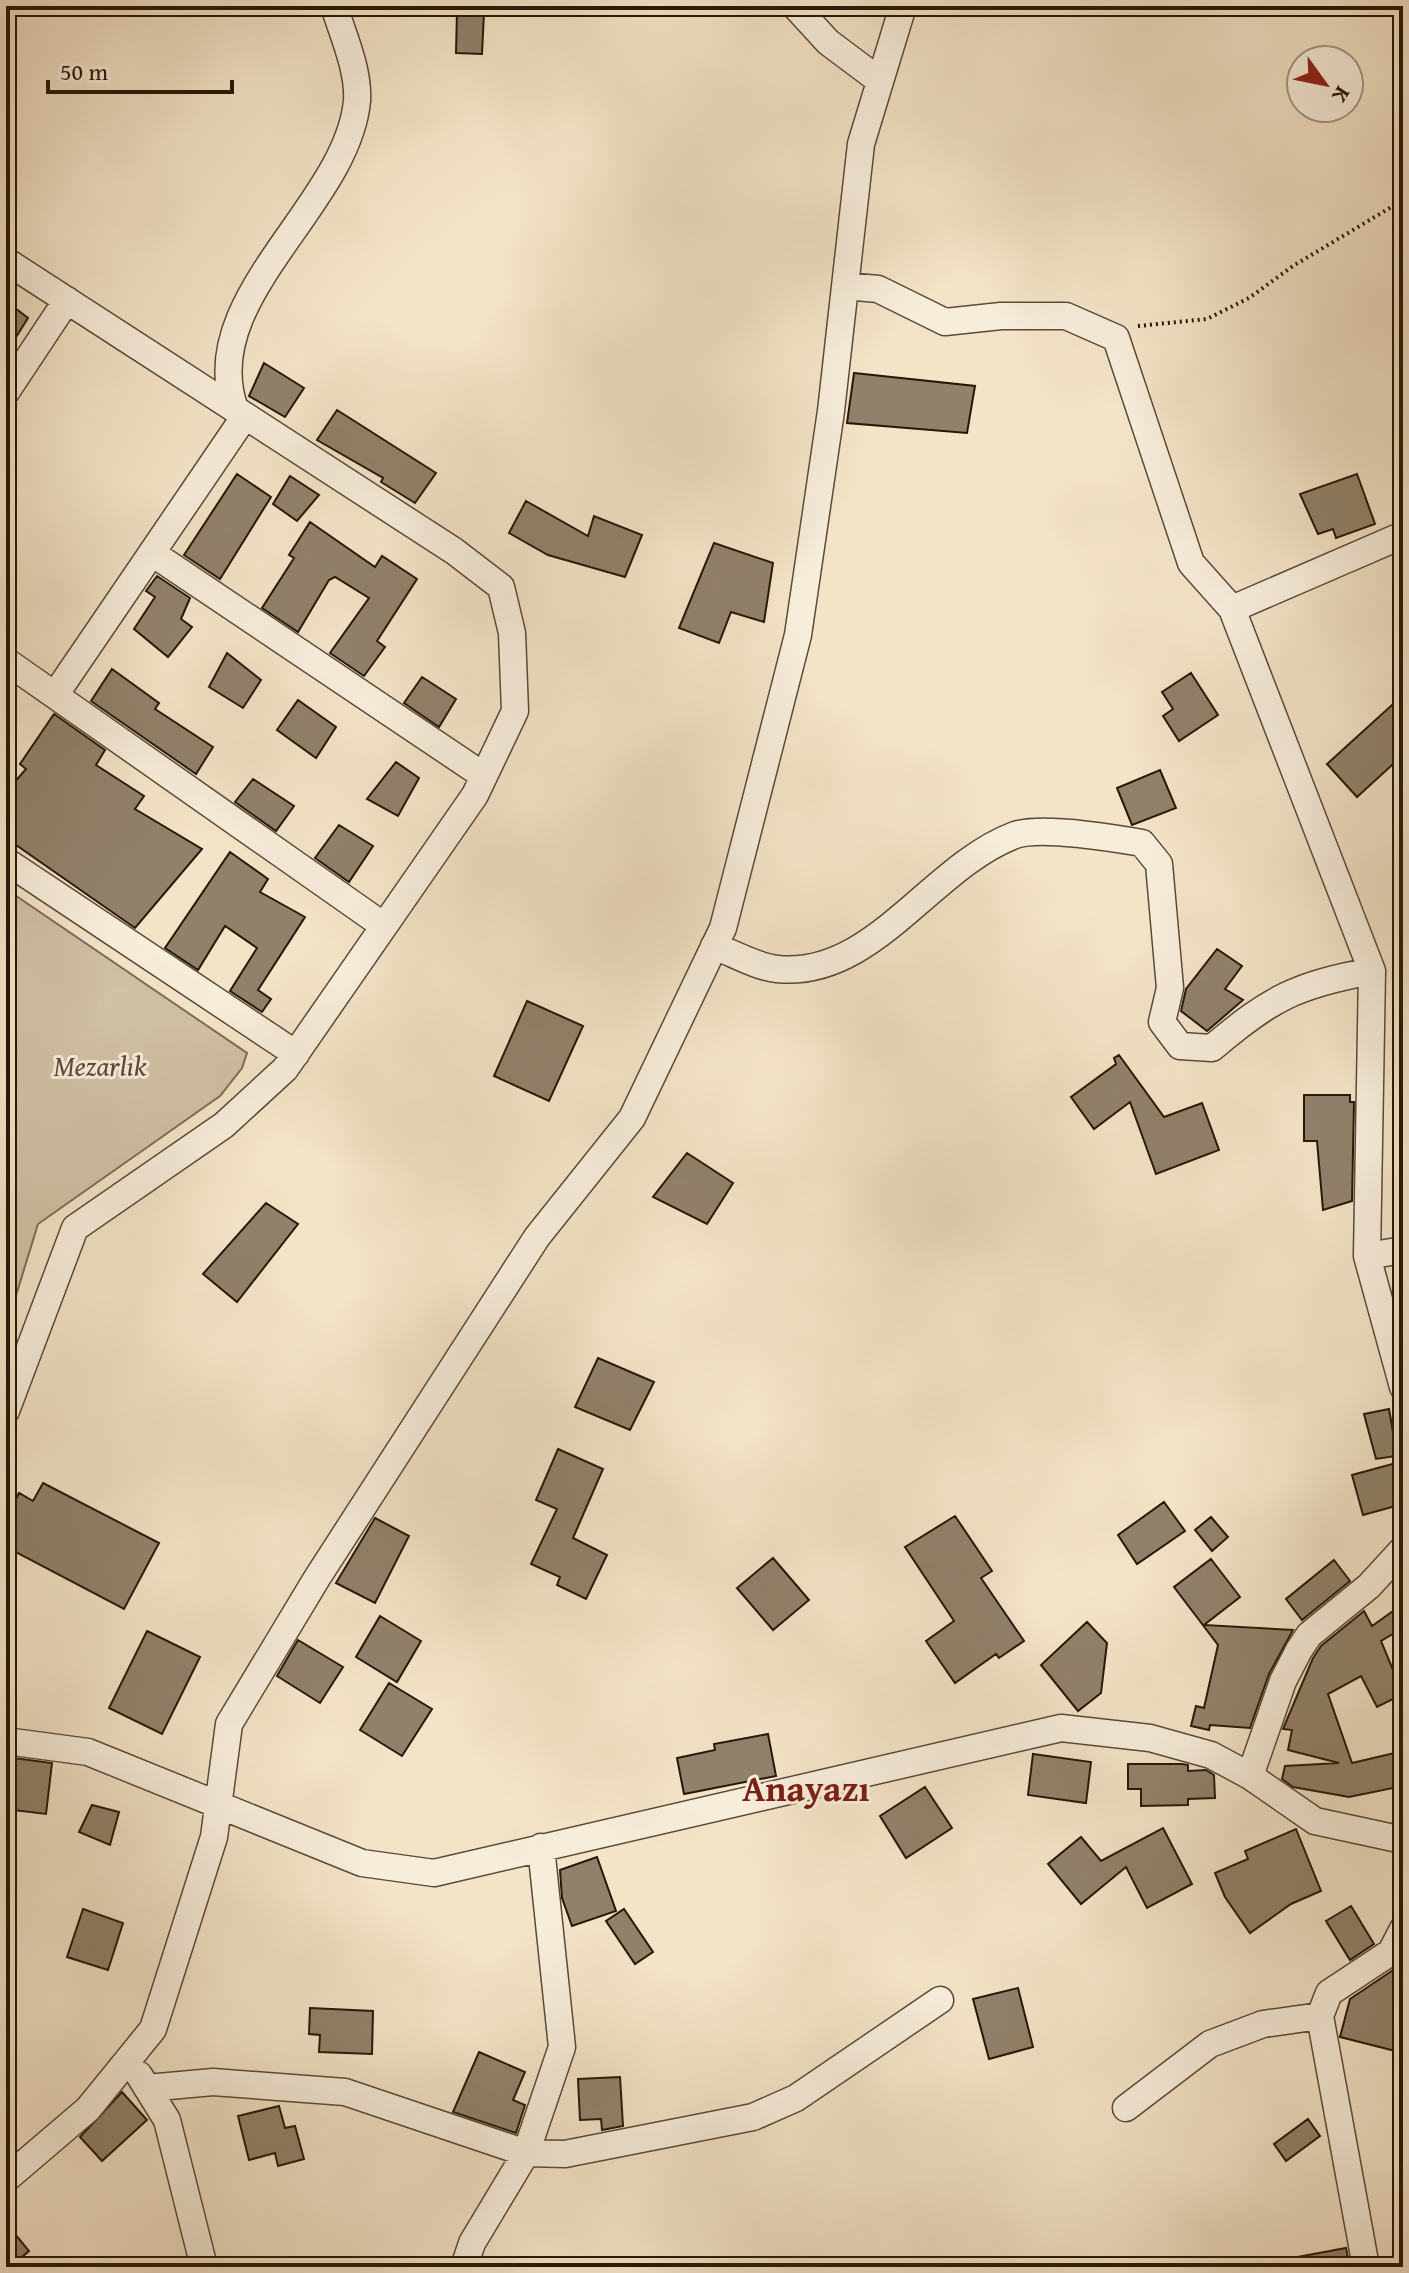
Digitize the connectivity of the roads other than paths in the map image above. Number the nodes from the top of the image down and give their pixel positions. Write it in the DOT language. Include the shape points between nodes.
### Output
graph roads {
  1 [pos="334,6"];
  2 [pos="795,6"];
  3 [pos="903,6"];
  4 [pos="880,81"];
  5 [pos="6,261"];
  6 [pos="845,286"];
  7 [pos="67,300"];
  8 [pos="6,392"];
  9 [pos="240,413"];
  10 [pos="1403,535"];
  11 [pos="152,553"];
  12 [pos="1232,609"];
  13 [pos="6,661"];
  14 [pos="55,695"];
  15 [pos="484,776"];
  16 [pos="6,861"];
  17 [pos="384,926"];
  18 [pos="714,946"];
  19 [pos="1372,971"];
  20 [pos="296,1054"];
  21 [pos="1403,1250"];
  22 [pos="1367,1256"];
  23 [pos="1403,1387"];
  24 [pos="6,1411"];
  25 [pos="1403,1549"];
  26 [pos="6,1741"];
  27 [pos="1250,1776"];
  28 [pos="217,1807"];
  29 [pos="1403,1840"];
  30 [pos="541,1847"];
  31 [pos="1403,1929"];
  32 [pos="940,2000"];
  33 [pos="1320,2016"];
  34 [pos="129,2059"];
  35 [pos="147,2088"];
  36 [pos="1126,2108"];
  37 [pos="526,2153"];
  38 [pos="6,2179"];
  39 [pos="204,2267"];
  40 [pos="464,2267"];
  41 [pos="1366,2267"];
  1 -- 9 [label="street" via="352,65 357,97 353,124 339,159 237,318 227,367"];
  2 -- 4 [label="street" via="828,42"];
  3 -- 4 [label="street"];
  4 -- 6 [label="street" via="861,144"];
  5 -- 7 [label="street"];
  6 -- 12 [label="street" via="878,289 945,322 1066,316 1116,338 1191,563"];
  6 -- 18 [label="street" via="798,635"];
  7 -- 8 [label="street"];
  7 -- 9 [label="street"];
  9 -- 11 [label="street"];
  9 -- 15 [label="street" via="501,587 512,633 515,711"];
  10 -- 12 [label="street"];
  11 -- 14 [label="street"];
  11 -- 15 [label="street"];
  12 -- 19 [label="street"];
  13 -- 14 [label="street"];
  14 -- 17 [label="street"];
  15 -- 17 [label="street"];
  16 -- 20 [label="street"];
  17 -- 20 [label="street"];
  18 -- 19 [label="street" via="773,969 831,965 1017,834 1056,834 1142,843 1159,864 1170,988 1162,1022 1180,1046 1212,1048 1292,990"];
  18 -- 28 [label="street" via="632,1118 537,1237 229,1724"];
  19 -- 22 [label="street"];
  20 -- 24 [label="street" via="224,1125 75,1228"];
  21 -- 22 [label="street"];
  22 -- 23 [label="street"];
  25 -- 27 [label="street" via="1369,1586 1309,1635 1283,1681"];
  26 -- 28 [label="street" via="88,1752"];
  27 -- 29 [label="street" via="1315,1821"];
  27 -- 30 [label="street" via="1211,1755 1150,1738 1061,1728"];
  28 -- 30 [label="street" via="362,1863 434,1873"];
  28 -- 34 [label="street" via="214,1837 153,2029"];
  30 -- 37 [label="street" via="562,2047"];
  31 -- 33 [label="street" via="1391,1952 1329,1993"];
  32 -- 37 [label="street" via="796,2098 753,2117 565,2154"];
  33 -- 36 [label="street" via="1263,2024 1210,2044"];
  33 -- 41 [label="street"];
  34 -- 35 [label="street"];
  34 -- 38 [label="street" via="88,2109"];
  35 -- 37 [label="street" via="213,2082 345,2092"];
  35 -- 39 [label="street" via="167,2120"];
  37 -- 40 [label="street" via="472,2243"];
}
